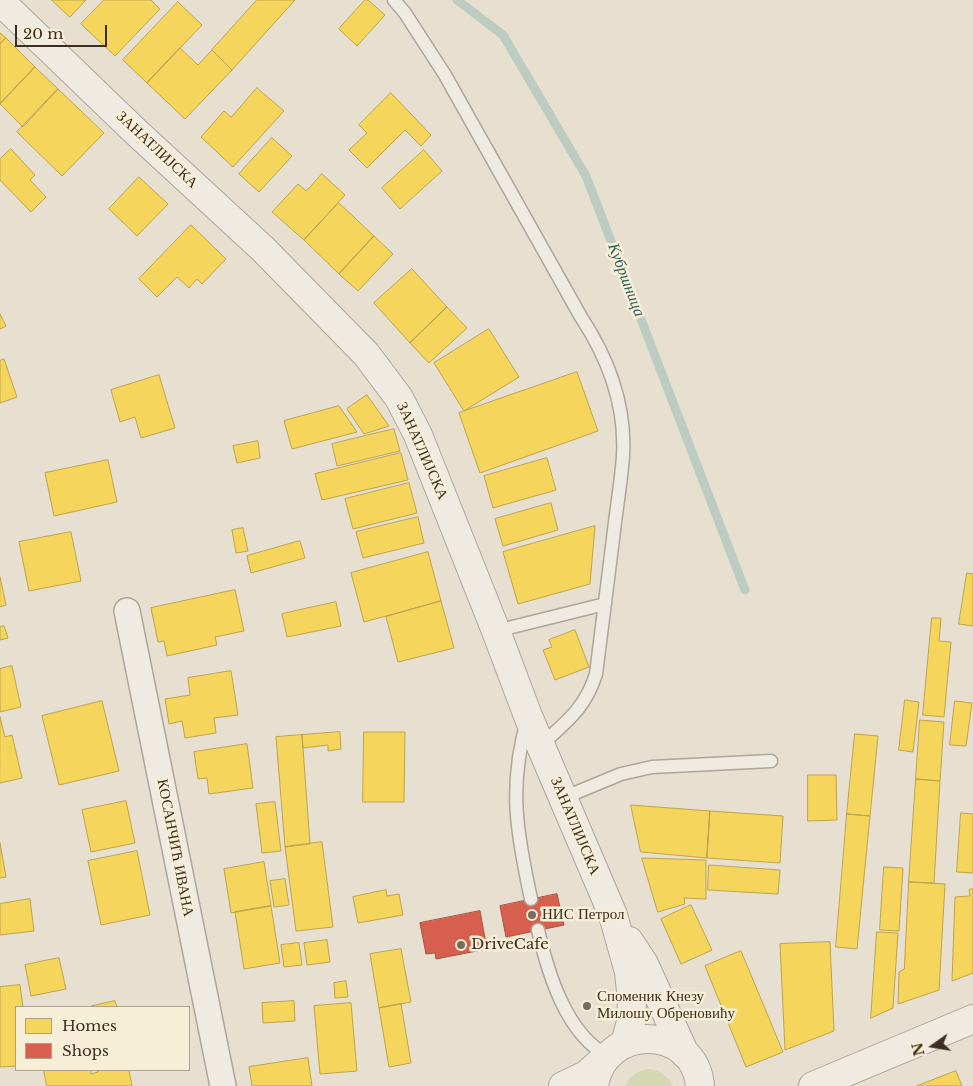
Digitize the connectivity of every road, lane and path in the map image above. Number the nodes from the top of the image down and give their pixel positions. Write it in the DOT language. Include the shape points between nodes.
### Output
graph roads {
  1 [pos="394,0"];
  2 [pos="0,1"];
  3 [pos="605,604"];
  4 [pos="127,611"];
  5 [pos="496,631"];
  6 [pos="528,716"];
  7 [pos="540,746"];
  8 [pos="771,761"];
  9 [pos="563,798"];
  10 [pos="531,899"];
  11 [pos="613,915"];
  12 [pos="538,930"];
  13 [pos="973,1019"];
  14 [pos="685,1054"];
  15 [pos="607,1061"];
  16 [pos="702,1084"];
  17 [pos="223,1086"];
  18 [pos="563,1086"];
  19 [pos="813,1086"];
  1 -- 3 [label="lane" via="445,75 595,339 613,380 620,411 623,455"];
  2 -- 5 [label="street, ЗАНАТЛИЈСКА" via="263,249 366,354 399,398 418,435"];
  3 -- 5 [label="lane"];
  3 -- 7 [label="lane" via="591,691 582,706"];
  4 -- 17 [label="street, КОСАНЧИЋ ИВАНА"];
  5 -- 6 [label="street, ЗАНАТЛИЈСКА"];
  6 -- 7 [label="street, ЗАНАТЛИЈСКА"];
  6 -- 10 [label="lane" via="516,776 516,813"];
  7 -- 9 [label="street, ЗАНАТЛИЈСКА"];
  8 -- 9 [label="lane" via="652,767 621,774"];
  9 -- 11 [label="street, ЗАНАТЛИЈСКА"];
  11 -- 14 [label="street, ЗАНАТЛИЈСКА" via="644,964"];
  11 -- 15 [label="street, ЗАНАТЛИЈСКА" via="629,972 632,1022"];
  12 -- 15 [label="lane" via="545,958 568,1016"];
  13 -- 19 [label="street"];
  14 -- 15 [label="street" via="672,1044 640,1038"];
  14 -- 16 [label="street, ЗАНАТЛИЈСКА"];
  15 -- 18 [label="street"];
}
